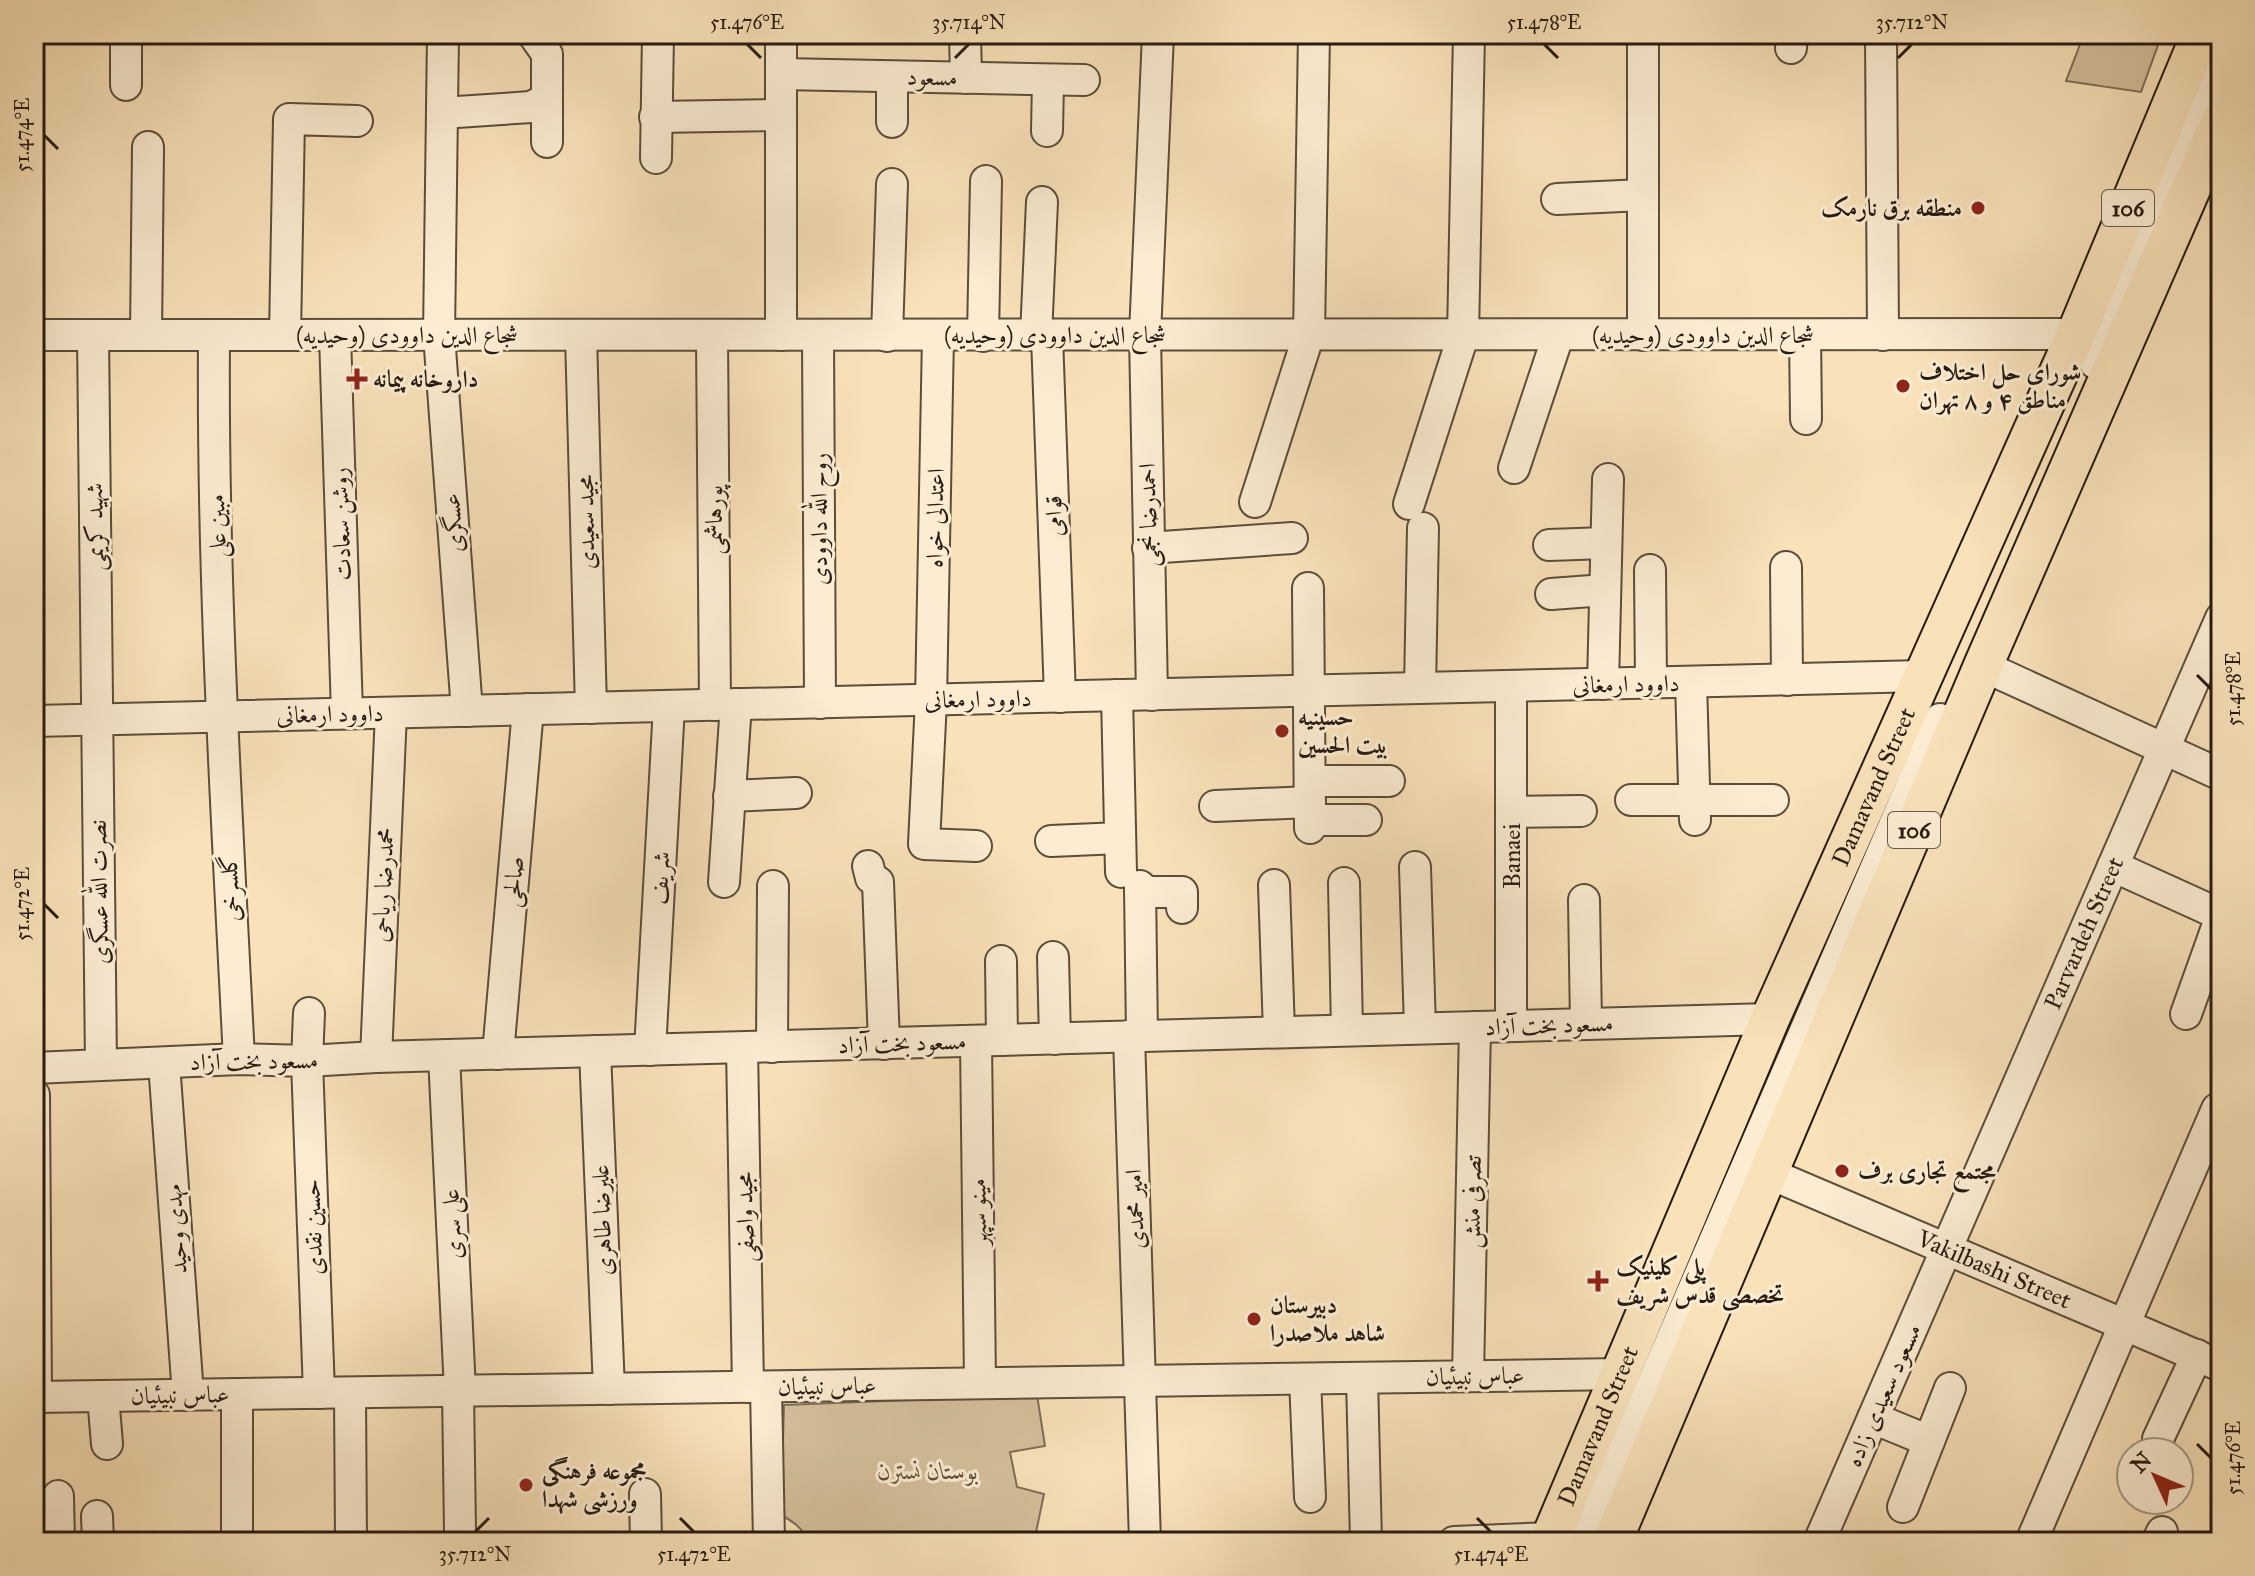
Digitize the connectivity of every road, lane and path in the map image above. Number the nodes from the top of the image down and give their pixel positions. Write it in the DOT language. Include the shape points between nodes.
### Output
graph roads {
  1 [pos="126,34"];
  2 [pos="443,34"];
  3 [pos="533,34"];
  4 [pos="658,34"];
  5 [pos="781,34"];
  6 [pos="965,34"];
  7 [pos="1158,34"];
  8 [pos="1314,34"];
  9 [pos="1469,34"];
  10 [pos="1643,34"];
  11 [pos="1881,34"];
  12 [pos="2201,34"];
  13 [pos="2221,71"];
  14 [pos="781,74"];
  15 [pos="892,77"];
  16 [pos="966,78"];
  17 [pos="1048,80"];
  18 [pos="1084,80"];
  19 [pos="126,85"];
  20 [pos="2221,93"];
  21 [pos="544,102"];
  22 [pos="442,113"];
  23 [pos="781,115"];
  24 [pos="655,117"];
  25 [pos="2221,120"];
  26 [pos="357,121"];
  27 [pos="892,122"];
  28 [pos="1047,131"];
  29 [pos="547,142"];
  30 [pos="148,147"];
  31 [pos="656,158"];
  32 [pos="986,181"];
  33 [pos="892,184"];
  34 [pos="1643,195"];
  35 [pos="1557,199"];
  36 [pos="1042,202"];
  37 [pos="1309,334"];
  38 [pos="2076,334"];
  39 [pos="34,335"];
  40 [pos="93,335"];
  41 [pos="146,335"];
  42 [pos="214,335"];
  43 [pos="285,335"];
  44 [pos="335,335"];
  45 [pos="439,335"];
  46 [pos="581,335"];
  47 [pos="781,335"];
  48 [pos="1145,335"];
  49 [pos="1643,335"];
  50 [pos="1805,335"];
  51 [pos="1883,335"];
  52 [pos="712,336"];
  53 [pos="818,336"];
  54 [pos="887,336"];
  55 [pos="938,336"];
  56 [pos="983,336"];
  57 [pos="1042,336"];
  58 [pos="1463,336"];
  59 [pos="1558,336"];
  60 [pos="1806,419"];
  61 [pos="1514,468"];
  62 [pos="1608,479"];
  63 [pos="1255,502"];
  64 [pos="1292,538"];
  65 [pos="1606,543"];
  66 [pos="1549,545"];
  67 [pos="1148,548"];
  68 [pos="1786,567"];
  69 [pos="1650,570"];
  70 [pos="1308,588"];
  71 [pos="1605,590"];
  72 [pos="1551,594"];
  73 [pos="2221,618"];
  74 [pos="1983,666"];
  75 [pos="1922,676"];
  76 [pos="1787,680"];
  77 [pos="1691,682"];
  78 [pos="1651,683"];
  79 [pos="1603,684"];
  80 [pos="1511,686"];
  81 [pos="1420,688"];
  82 [pos="1310,691"];
  83 [pos="1117,695"];
  84 [pos="1152,695"];
  85 [pos="1060,697"];
  86 [pos="931,700"];
  87 [pos="820,703"];
  88 [pos="726,705"];
  89 [pos="669,706"];
  90 [pos="591,708"];
  91 [pos="528,709"];
  92 [pos="467,711"];
  93 [pos="347,713"];
  94 [pos="391,713"];
  95 [pos="222,717"];
  96 [pos="97,720"];
  97 [pos="34,721"];
  98 [pos="2165,748"];
  99 [pos="2221,775"];
  100 [pos="1389,781"];
  101 [pos="796,793"];
  102 [pos="729,796"];
  103 [pos="1631,800"];
  104 [pos="1773,800"];
  105 [pos="1215,806"];
  106 [pos="1310,808"];
  107 [pos="1581,811"];
  108 [pos="1512,812"];
  109 [pos="1695,812"];
  110 [pos="1366,820"];
  111 [pos="1120,838"];
  112 [pos="1051,841"];
  113 [pos="976,846"];
  114 [pos="868,866"];
  115 [pos="2113,866"];
  116 [pos="1415,867"];
  117 [pos="724,882"];
  118 [pos="1134,883"];
  119 [pos="1344,883"];
  120 [pos="1274,885"];
  121 [pos="773,886"];
  122 [pos="1584,900"];
  123 [pos="1182,908"];
  124 [pos="2221,915"];
  125 [pos="1053,957"];
  126 [pos="1001,961"];
  127 [pos="309,1013"];
  128 [pos="2186,1014"];
  129 [pos="1770,1019"];
  130 [pos="1586,1024"];
  131 [pos="1511,1026"];
  132 [pos="1475,1027"];
  133 [pos="1420,1028"];
  134 [pos="1347,1030"];
  135 [pos="1279,1032"];
  136 [pos="1136,1036"];
  137 [pos="1055,1039"];
  138 [pos="989,1041"];
  139 [pos="884,1044"];
  140 [pos="757,1047"];
  141 [pos="650,1050"];
  142 [pos="595,1051"];
  143 [pos="498,1054"];
  144 [pos="444,1056"];
  145 [pos="376,1057"];
  146 [pos="239,1059"];
  147 [pos="307,1061"];
  148 [pos="164,1063"];
  149 [pos="101,1064"];
  150 [pos="34,1068"];
  151 [pos="34,1095"];
  152 [pos="2217,1109"];
  153 [pos="1768,1173"];
  154 [pos="1947,1249"];
  155 [pos="2124,1324"];
  156 [pos="2209,1360"];
  157 [pos="1621,1374"];
  158 [pos="1468,1376"];
  159 [pos="1362,1378"];
  160 [pos="1305,1379"];
  161 [pos="980,1383"];
  162 [pos="1140,1383"];
  163 [pos="757,1387"];
  164 [pos="1950,1388"];
  165 [pos="609,1389"];
  166 [pos="459,1391"];
  167 [pos="319,1393"];
  168 [pos="350,1393"];
  169 [pos="237,1394"];
  170 [pos="188,1395"];
  171 [pos="103,1396"];
  172 [pos="35,1397"];
  173 [pos="1873,1418"];
  174 [pos="2160,1436"];
  175 [pos="1929,1441"];
  176 [pos="107,1444"];
  177 [pos="645,1494"];
  178 [pos="58,1496"];
  179 [pos="1310,1497"];
  180 [pos="1903,1507"];
  181 [pos="460,1531"];
  182 [pos="1561,1541"];
  183 [pos="59,1542"];
  184 [pos="237,1542"];
  185 [pos="351,1542"];
  186 [pos="646,1542"];
  187 [pos="769,1542"];
  188 [pos="1145,1542"];
  189 [pos="1366,1542"];
  190 [pos="1454,1542"];
  191 [pos="1599,1542"];
  192 [pos="1612,1542"];
  193 [pos="1819,1542"];
  194 [pos="2031,1542"];
  1 -- 19 [label="street"];
  2 -- 22 [label="street, عسگری"];
  3 -- 21 [label="street" via="547,54"];
  4 -- 24 [label="street"];
  5 -- 14 [label="street"];
  6 -- 16 [label="street"];
  7 -- 48 [label="street, احمدرضا نجمی"];
  8 -- 37 [label="street"];
  9 -- 58 [label="street"];
  10 -- 34 [label="street"];
  11 -- 51 [label="street"];
  12 -- 38 [label="main road, Damavand Street / 106"];
  13 -- 182 [label="street"];
  14 -- 15 [label="street, مسعود"];
  14 -- 23 [label="street"];
  15 -- 16 [label="street, مسعود"];
  15 -- 27 [label="street"];
  16 -- 17 [label="street, مسعود"];
  17 -- 18 [label="street, مسعود"];
  17 -- 28 [label="street"];
  20 -- 191 [label="street"];
  21 -- 22 [label="street"];
  21 -- 29 [label="street"];
  22 -- 45 [label="street, عسگری"];
  23 -- 24 [label="street"];
  23 -- 47 [label="street"];
  24 -- 31 [label="street"];
  25 -- 74 [label="main road, 106"];
  26 -- 43 [label="street" via="289,119"];
  30 -- 41 [label="street"];
  32 -- 56 [label="street"];
  33 -- 54 [label="street"];
  34 -- 35 [label="street"];
  34 -- 49 [label="street"];
  36 -- 57 [label="street, قوامی"];
  37 -- 48 [label="street, شجاع الدین داوودی (وحیدیه)"];
  37 -- 58 [label="street, شجاع الدین داوودی (وحیدیه)"];
  37 -- 63 [label="street"];
  38 -- 51 [label="street, شجاع الدین داوودی (وحیدیه)"];
  38 -- 75 [label="main road, Damavand Street / 106"];
  39 -- 40 [label="street, شجاع الدین داوودی (وحیدیه)"];
  40 -- 41 [label="street, شجاع الدین داوودی (وحیدیه)"];
  40 -- 96 [label="street, شهید کریمی"];
  41 -- 42 [label="street, شجاع الدین داوودی (وحیدیه)"];
  42 -- 43 [label="street, شجاع الدین داوودی (وحیدیه)"];
  42 -- 95 [label="street, مبین علی"];
  43 -- 44 [label="street, شجاع الدین داوودی (وحیدیه)"];
  44 -- 45 [label="street, شجاع الدین داوودی (وحیدیه)"];
  44 -- 93 [label="street, روشن سعادت"];
  45 -- 46 [label="street, شجاع الدین داوودی (وحیدیه)"];
  45 -- 92 [label="street, عسگری"];
  46 -- 52 [label="street, شجاع الدین داوودی (وحیدیه)"];
  46 -- 90 [label="street, مجید سعیدی"];
  47 -- 52 [label="street, شجاع الدین داوودی (وحیدیه)"];
  47 -- 53 [label="street, شجاع الدین داوودی (وحیدیه)"];
  48 -- 57 [label="street, شجاع الدین داوودی (وحیدیه)"];
  48 -- 67 [label="street, احمدرضا نجمی"];
  49 -- 50 [label="street, شجاع الدین داوودی (وحیدیه)"];
  49 -- 59 [label="street, شجاع الدین داوودی (وحیدیه)"];
  50 -- 51 [label="street, شجاع الدین داوودی (وحیدیه)"];
  50 -- 60 [label="street"];
  52 -- 88 [label="street, پورهاشمی"];
  53 -- 54 [label="street, شجاع الدین داوودی (وحیدیه)"];
  53 -- 87 [label="street, روح الله داوودی"];
  54 -- 55 [label="street, شجاع الدین داوودی (وحیدیه)"];
  55 -- 56 [label="street, شجاع الدین داوودی (وحیدیه)"];
  55 -- 86 [label="street, اعتدالی خواه"];
  56 -- 57 [label="street, شجاع الدین داوودی (وحیدیه)"];
  57 -- 85 [label="street, قوامی"];
  58 -- 59 [label="street, شجاع الدین داوودی (وحیدیه)"];
  58 -- 81 [label="street" via="1416,516"];
  59 -- 61 [label="street"];
  62 -- 65 [label="street"];
  64 -- 67 [label="street"];
  65 -- 66 [label="street"];
  65 -- 71 [label="street"];
  67 -- 84 [label="street, احمدرضا نجمی"];
  68 -- 76 [label="street"];
  69 -- 78 [label="street"];
  70 -- 82 [label="street"];
  71 -- 72 [label="street"];
  71 -- 79 [label="street"];
  73 -- 98 [label="street, Parvardeh Street"];
  74 -- 98 [label="street"];
  74 -- 153 [label="main road, 106"];
  75 -- 76 [label="street, داوود ارمغانی"];
  75 -- 129 [label="main road, Damavand Street / 106"];
  76 -- 77 [label="street, داوود ارمغانی"];
  77 -- 78 [label="street, داوود ارمغانی"];
  77 -- 109 [label="street"];
  78 -- 79 [label="street, داوود ارمغانی"];
  79 -- 80 [label="street, داوود ارمغانی"];
  80 -- 81 [label="street, داوود ارمغانی"];
  80 -- 108 [label="street, Banaei"];
  81 -- 82 [label="street, داوود ارمغانی"];
  82 -- 84 [label="street, داوود ارمغانی"];
  82 -- 106 [label="street"];
  83 -- 84 [label="street, داوود ارمغانی"];
  83 -- 85 [label="street, داوود ارمغانی"];
  83 -- 111 [label="street, امیر محمدی"];
  85 -- 86 [label="street, داوود ارمغانی"];
  86 -- 87 [label="street, داوود ارمغانی"];
  86 -- 113 [label="street, اعتدالی خواه" via="924,844"];
  87 -- 88 [label="street, داوود ارمغانی"];
  88 -- 89 [label="street, داوود ارمغانی"];
  88 -- 102 [label="street, پورهاشمی"];
  89 -- 90 [label="street, داوود ارمغانی"];
  89 -- 141 [label="street, شریف"];
  90 -- 91 [label="street, داوود ارمغانی"];
  91 -- 92 [label="street, داوود ارمغانی"];
  91 -- 143 [label="street, صالحی"];
  92 -- 94 [label="street, داوود ارمغانی"];
  93 -- 94 [label="street, داوود ارمغانی"];
  93 -- 95 [label="street, داوود ارمغانی"];
  94 -- 145 [label="street, محمدرضا ریاحی"];
  95 -- 96 [label="street, داوود ارمغانی"];
  95 -- 146 [label="street, گلسرخی"];
  96 -- 97 [label="street, داوود ارمغانی"];
  96 -- 149 [label="street, نصرت الله عسگری"];
  98 -- 99 [label="street"];
  98 -- 115 [label="street, Parvardeh Street"];
  100 -- 106 [label="street"];
  101 -- 102 [label="street"];
  102 -- 117 [label="street, پورهاشمی"];
  103 -- 109 [label="street"];
  104 -- 109 [label="street"];
  105 -- 106 [label="street"];
  106 -- 110 [label="street"];
  107 -- 108 [label="street"];
  108 -- 131 [label="street, Banaei"];
  111 -- 112 [label="street"];
  111 -- 118 [label="street, امیر محمدی"];
  114 -- 139 [label="street" via="878,882"];
  115 -- 124 [label="street"];
  115 -- 154 [label="street, Parvardeh Street"];
  116 -- 133 [label="street"];
  118 -- 123 [label="street" via="1182,892"];
  118 -- 136 [label="street, امیر محمدی"];
  119 -- 134 [label="street"];
  120 -- 135 [label="street"];
  121 -- 140 [label="street, مجید واصفی"];
  122 -- 130 [label="street"];
  124 -- 128 [label="street"];
  125 -- 137 [label="street"];
  126 -- 138 [label="street, مینو سپهر"];
  127 -- 147 [label="street, حسین نقدی"];
  129 -- 130 [label="street, مسعود بخت آزاد"];
  129 -- 157 [label="main road, Damavand Street / 106"];
  130 -- 131 [label="street, مسعود بخت آزاد"];
  131 -- 132 [label="street, مسعود بخت آزاد"];
  132 -- 133 [label="street, مسعود بخت آزاد"];
  132 -- 158 [label="street, تصرفی منش"];
  133 -- 134 [label="street, مسعود بخت آزاد"];
  134 -- 135 [label="street, مسعود بخت آزاد"];
  135 -- 136 [label="street, مسعود بخت آزاد"];
  136 -- 137 [label="street, مسعود بخت آزاد"];
  136 -- 162 [label="street, امیر محمدی"];
  137 -- 138 [label="street, مسعود بخت آزاد"];
  138 -- 139 [label="street, مسعود بخت آزاد"];
  138 -- 161 [label="street, مینو سپهر"];
  139 -- 140 [label="street, مسعود بخت آزاد"];
  140 -- 141 [label="street, مسعود بخت آزاد"];
  140 -- 163 [label="street, مجید واصفی"];
  141 -- 142 [label="street, مسعود بخت آزاد"];
  142 -- 143 [label="street, مسعود بخت آزاد"];
  142 -- 165 [label="street, علیرضا طاهری"];
  143 -- 144 [label="street, مسعود بخت آزاد"];
  144 -- 145 [label="street, مسعود بخت آزاد"];
  144 -- 166 [label="street, علی سری"];
  145 -- 147 [label="street, مسعود بخت آزاد"];
  146 -- 147 [label="street, مسعود بخت آزاد"];
  146 -- 148 [label="street, مسعود بخت آزاد"];
  147 -- 167 [label="street, حسین نقدی"];
  148 -- 149 [label="street, مسعود بخت آزاد"];
  148 -- 170 [label="street, مهدی وحید"];
  149 -- 150 [label="street, مسعود بخت آزاد"];
  151 -- 172 [label="street"];
  152 -- 155 [label="street"];
  153 -- 154 [label="street, Vakilbashi Street"];
  153 -- 192 [label="main road, 106"];
  154 -- 155 [label="street, Vakilbashi Street"];
  154 -- 173 [label="street, مسعود سعیدی زاده"];
  155 -- 156 [label="street, Vakilbashi Street"];
  155 -- 194 [label="street"];
  156 -- 174 [label="street"];
  157 -- 158 [label="street, عباس نبیئیان"];
  157 -- 182 [label="main road, Damavand Street / 106"];
  158 -- 159 [label="street, عباس نبیئیان"];
  159 -- 160 [label="street, عباس نبیئیان"];
  159 -- 189 [label="street"];
  160 -- 162 [label="street, عباس نبیئیان"];
  160 -- 179 [label="street"];
  161 -- 162 [label="street, عباس نبیئیان"];
  161 -- 163 [label="street, عباس نبیئیان"];
  162 -- 188 [label="street, امیر محمدی"];
  163 -- 165 [label="street, عباس نبیئیان"];
  163 -- 187 [label="street, مجید واصفی"];
  164 -- 175 [label="street"];
  165 -- 166 [label="street, عباس نبیئیان"];
  166 -- 168 [label="street, عباس نبیئیان"];
  166 -- 181 [label="street, علی سری"];
  167 -- 168 [label="street, عباس نبیئیان"];
  167 -- 169 [label="street, عباس نبیئیان"];
  168 -- 185 [label="street"];
  169 -- 170 [label="street, عباس نبیئیان"];
  169 -- 184 [label="street"];
  170 -- 171 [label="street, عباس نبیئیان"];
  171 -- 172 [label="street, عباس نبیئیان"];
  171 -- 176 [label="street"];
  173 -- 175 [label="street"];
  173 -- 193 [label="street, مسعود سعیدی زاده"];
  175 -- 180 [label="street"];
  177 -- 186 [label="street"];
  178 -- 183 [label="street"];
  182 -- 190 [label="street"];
}
